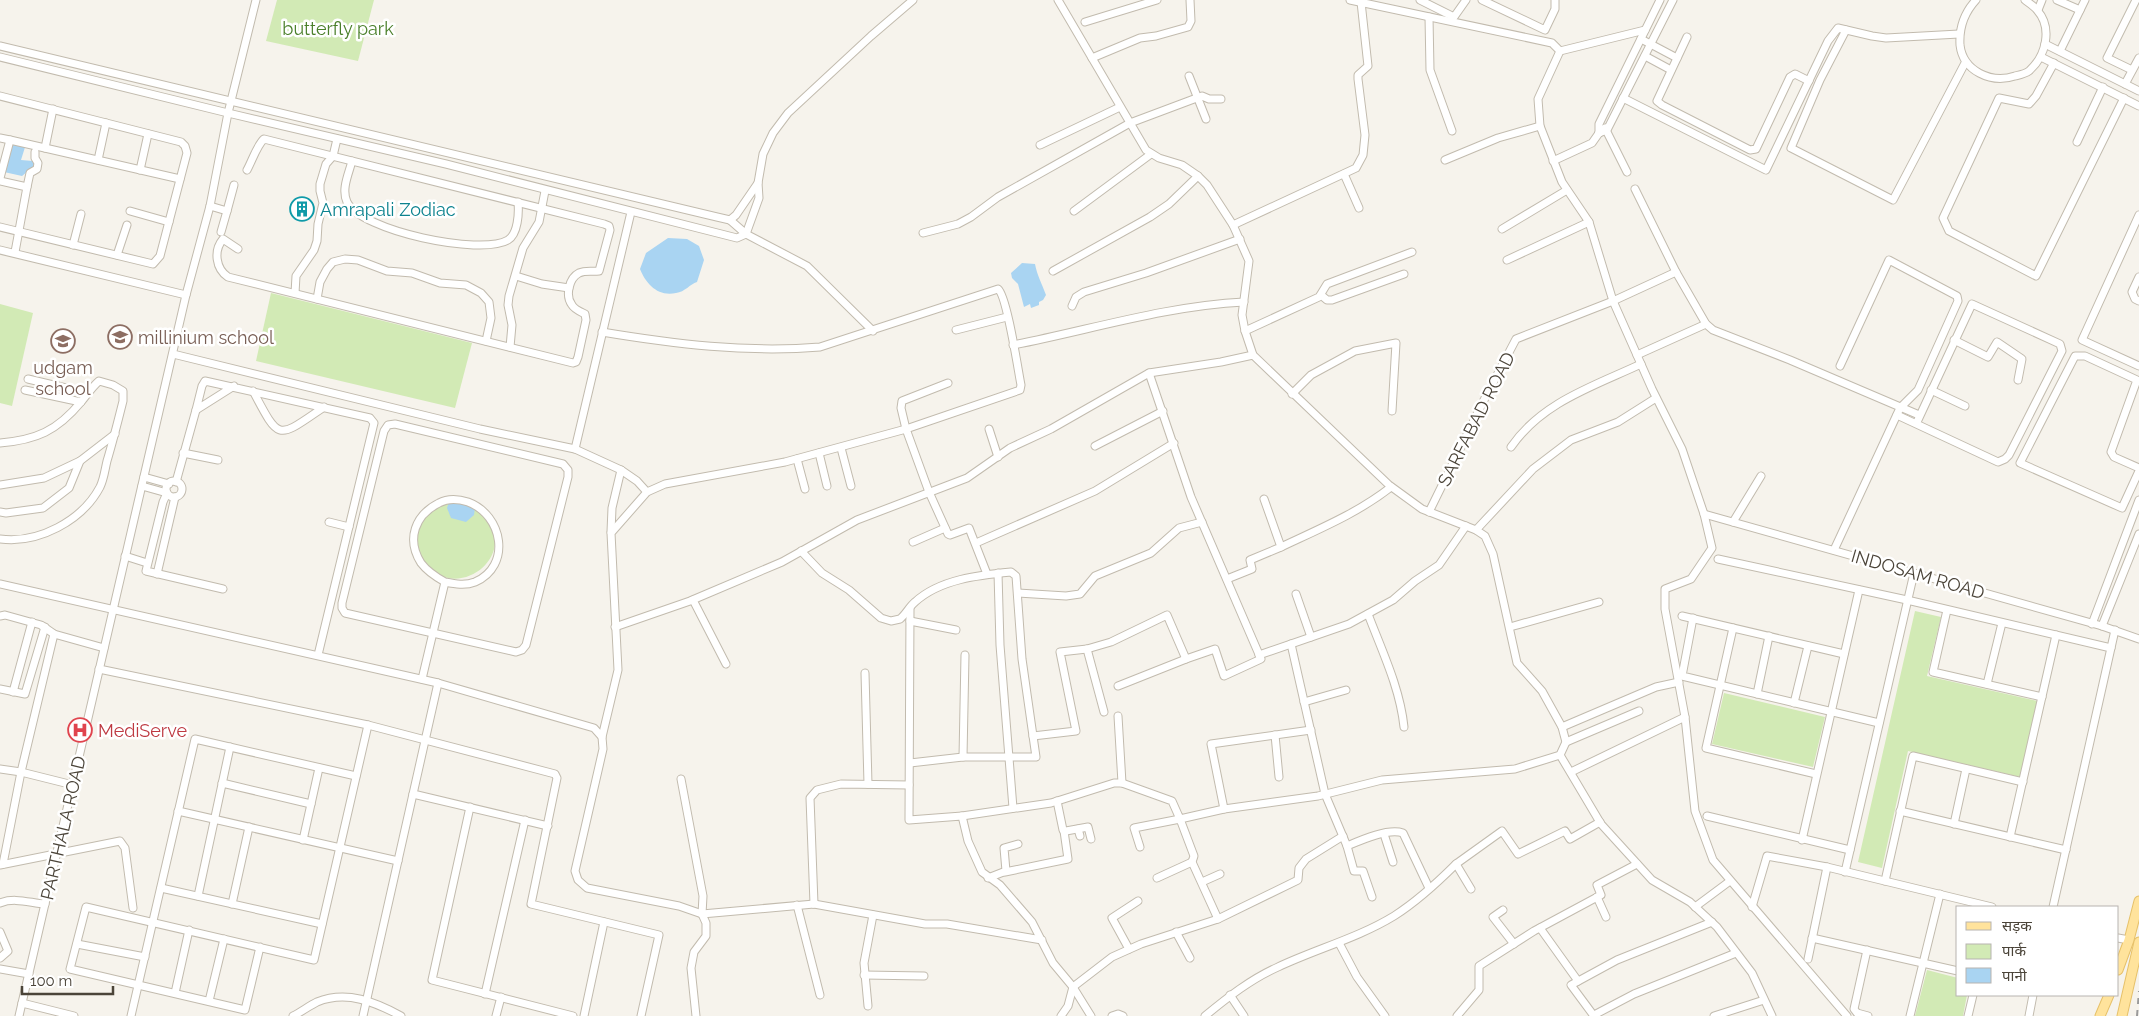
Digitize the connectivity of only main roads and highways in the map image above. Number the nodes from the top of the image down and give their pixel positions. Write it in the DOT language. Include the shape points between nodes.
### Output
graph roads {
  1 [pos="2139,901"];
  2 [pos="2139,942"];
  3 [pos="2119,967"];
  4 [pos="2135,976"];
  5 [pos="2107,999"];
  6 [pos="2124,1006"];
  7 [pos="2100,1016"];
  8 [pos="2105,1016"];
  9 [pos="2117,1016"];
  10 [pos="2122,1016"];
  1 -- 3 [label="main road"];
  2 -- 4 [label="main road"];
  4 -- 6 [label="main road"];
  5 -- 7 [label="main road"];
  5 -- 8 [label="main road"];
  6 -- 9 [label="main road"];
  6 -- 10 [label="main road"];
}
